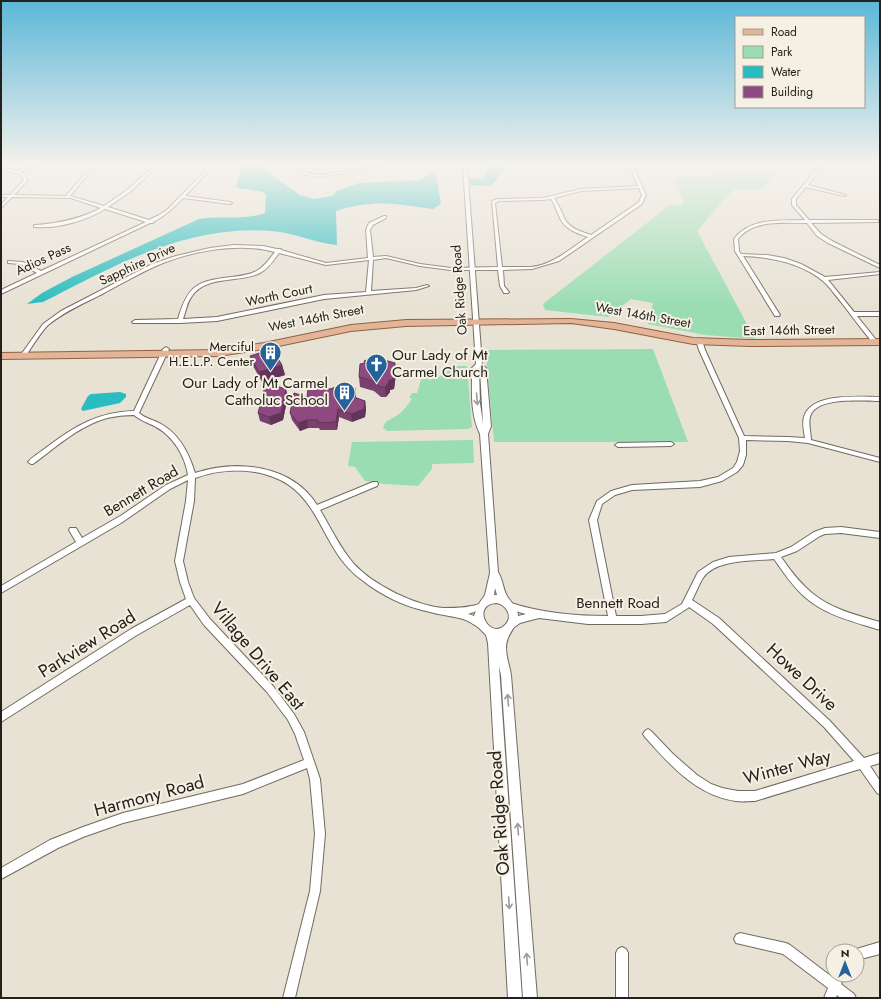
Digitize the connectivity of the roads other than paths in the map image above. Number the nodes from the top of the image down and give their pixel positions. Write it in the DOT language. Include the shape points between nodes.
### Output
graph roads {
  1 [pos="93,213"];
  2 [pos="123,213"];
  3 [pos="165,213"];
  4 [pos="468,213"];
  5 [pos="493,213"];
  6 [pos="560,213"];
  7 [pos="625,213"];
  8 [pos="801,213"];
  9 [pos="384,217"];
  10 [pos="876,221"];
  11 [pos="151,222"];
  12 [pos="808,222"];
  13 [pos="36,226"];
  14 [pos="591,236"];
  15 [pos="279,250"];
  16 [pos="739,255"];
  17 [pos="371,257"];
  18 [pos="10,262"];
  19 [pos="880,267"];
  20 [pos="500,269"];
  21 [pos="472,270"];
  22 [pos="40,273"];
  23 [pos="880,273"];
  24 [pos="823,279"];
  25 [pos="427,286"];
  26 [pos="1,292"];
  27 [pos="368,292"];
  28 [pos="506,292"];
  29 [pos="778,314"];
  30 [pos="853,314"];
  31 [pos="880,314"];
  32 [pos="475,319"];
  33 [pos="180,321"];
  34 [pos="135,322"];
  35 [pos="699,340"];
  36 [pos="878,342"];
  37 [pos="1,351"];
  38 [pos="164,352"];
  39 [pos="25,354"];
  40 [pos="1,356"];
  41 [pos="880,399"];
  42 [pos="136,413"];
  43 [pos="742,438"];
  44 [pos="808,441"];
  45 [pos="670,444"];
  46 [pos="618,445"];
  47 [pos="880,460"];
  48 [pos="31,462"];
  49 [pos="192,476"];
  50 [pos="375,484"];
  51 [pos="314,510"];
  52 [pos="73,530"];
  53 [pos="880,535"];
  54 [pos="81,543"];
  55 [pos="776,556"];
  56 [pos="494,573"];
  57 [pos="1,590"];
  58 [pos="191,600"];
  59 [pos="688,602"];
  60 [pos="508,604"];
  61 [pos="483,605"];
  62 [pos="444,611"];
  63 [pos="539,614"];
  64 [pos="614,620"];
  65 [pos="484,626"];
  66 [pos="510,626"];
  67 [pos="880,626"];
  68 [pos="1,717"];
  69 [pos="648,734"];
  70 [pos="880,758"];
  71 [pos="310,762"];
  72 [pos="862,763"];
  73 [pos="880,790"];
  74 [pos="1,874"];
  75 [pos="740,939"];
  76 [pos="880,948"];
  77 [pos="865,952"];
  78 [pos="622,953"];
  79 [pos="825,973"];
  80 [pos="836,983"];
  81 [pos="839,983"];
  82 [pos="290,998"];
  83 [pos="515,998"];
  84 [pos="530,998"];
  85 [pos="622,998"];
  86 [pos="830,998"];
  87 [pos="850,998"];
  1 -- 13 [label="street" via="69,223"];
  2 -- 11 [label="street"];
  3 -- 11 [label="street, Adios Pass"];
  4 -- 21 [label="street, Oak Ridge Road"];
  5 -- 20 [label="street"];
  6 -- 14 [label="street" via="566,225"];
  7 -- 14 [label="street, Sapphire Drive"];
  8 -- 12 [label="street"];
  9 -- 17 [label="street" via="371,224 368,230"];
  10 -- 12 [label="street"];
  11 -- 22 [label="street, Adios Pass"];
  12 -- 16 [label="street" via="771,222 746,229 736,239"];
  12 -- 19 [label="street" via="819,235 830,242"];
  14 -- 20 [label="street, Sapphire Drive" via="547,264"];
  15 -- 17 [label="street, Sapphire Drive" via="326,264"];
  15 -- 33 [label="street" via="256,273 196,288 188,298"];
  15 -- 39 [label="street, Sapphire Drive" via="252,246 222,247 192,252 165,261 56,316 45,325"];
  16 -- 24 [label="street" via="768,255 785,259"];
  16 -- 29 [label="street"];
  17 -- 21 [label="street, Sapphire Drive"];
  17 -- 27 [label="street"];
  18 -- 22 [label="street" via="24,265"];
  20 -- 21 [label="street, Sapphire Drive"];
  20 -- 28 [label="street" via="502,286"];
  21 -- 32 [label="street, Oak Ridge Road"];
  22 -- 26 [label="street, Adios Pass"];
  23 -- 24 [label="street"];
  24 -- 30 [label="street"];
  25 -- 27 [label="street, Worth Court"];
  27 -- 33 [label="street, Worth Court" via="324,297 222,318"];
  30 -- 31 [label="street"];
  30 -- 36 [label="street"];
  32 -- 35 [label="main road, West 146th Street" via="583,322"];
  32 -- 38 [label="main road, West 146th Street" via="378,324 241,350 200,354"];
  32 -- 56 [label="street, Oak Ridge Road" via="479,365 475,368 479,426 484,434"];
  33 -- 34 [label="street, Worth Court"];
  35 -- 36 [label="main road, East 146th Street" via="750,343"];
  35 -- 43 [label="street"];
  37 -- 39 [label="main road, West 146th Street"];
  38 -- 39 [label="main road, West 146th Street"];
  38 -- 42 [label="street"];
  39 -- 40 [label="main road, West 146th Street"];
  41 -- 44 [label="street" via="833,400 815,406 807,416"];
  42 -- 48 [label="street" via="119,413 96,418 82,425"];
  42 -- 49 [label="street" via="141,418 164,428 174,437 184,453"];
  43 -- 44 [label="street"];
  43 -- 64 [label="street" via="744,452 741,463 732,473 718,480 693,485 625,488 611,493 598,504 594,514 594,525"];
  44 -- 47 [label="street"];
  45 -- 46 [label="street"];
  49 -- 51 [label="street, Bennett Road" via="231,469 267,472 295,486 304,494"];
  49 -- 54 [label="street, Bennett Road" via="169,487"];
  49 -- 58 [label="street, Village Drive East" via="179,561"];
  50 -- 51 [label="street"];
  51 -- 62 [label="street, Bennett Road" via="341,554 362,576 401,599"];
  52 -- 54 [label="street"];
  53 -- 55 [label="street, Bennett Road" via="841,530 825,531"];
  54 -- 57 [label="street, Bennett Road"];
  55 -- 59 [label="street, Bennett Road" via="729,560 713,565 701,574"];
  55 -- 67 [label="street" via="797,586 819,604 843,615"];
  56 -- 60 [label="street, Oak Ridge Road" via="499,581 500,594"];
  56 -- 61 [label="street, Oak Ridge Road" via="491,592"];
  58 -- 68 [label="street, Parkview Road" via="134,632"];
  58 -- 71 [label="street, Village Drive East" via="207,622 270,689 291,717"];
  59 -- 64 [label="street, Bennett Road" via="666,618"];
  59 -- 72 [label="street, Howe Drive" via="716,621 807,705 838,734"];
  60 -- 61 [label="street" via="496,600"];
  60 -- 63 [label="street, Bennett Road"];
  60 -- 66 [label="street" via="514,615"];
  61 -- 62 [label="street, Bennett Road" via="471,610"];
  61 -- 65 [label="street" via="478,616"];
  62 -- 65 [label="street, Bennett Road" via="474,619"];
  63 -- 64 [label="street, Bennett Road" via="588,620"];
  63 -- 66 [label="street, Bennett Road" via="517,620"];
  65 -- 66 [label="street" via="497,632"];
  65 -- 83 [label="street, Oak Ridge Road, one-way" via="493,643"];
  84 -- 66 [label="street, Oak Ridge Road, one-way" via="506,675 501,643"];
  69 -- 72 [label="street, Winter Way" via="700,785 736,797 755,796"];
  70 -- 72 [label="street, Winter Way"];
  71 -- 74 [label="street, Harmony Road" via="243,789 129,816 83,832 54,844"];
  71 -- 82 [label="street, Village Drive East" via="317,799 319,857 315,892"];
  72 -- 73 [label="street, Howe Drive"];
  75 -- 79 [label="street" via="786,949"];
  76 -- 77 [label="street"];
  78 -- 85 [label="street"];
  80 -- 86 [label="street"];
  81 -- 87 [label="street"];
}
